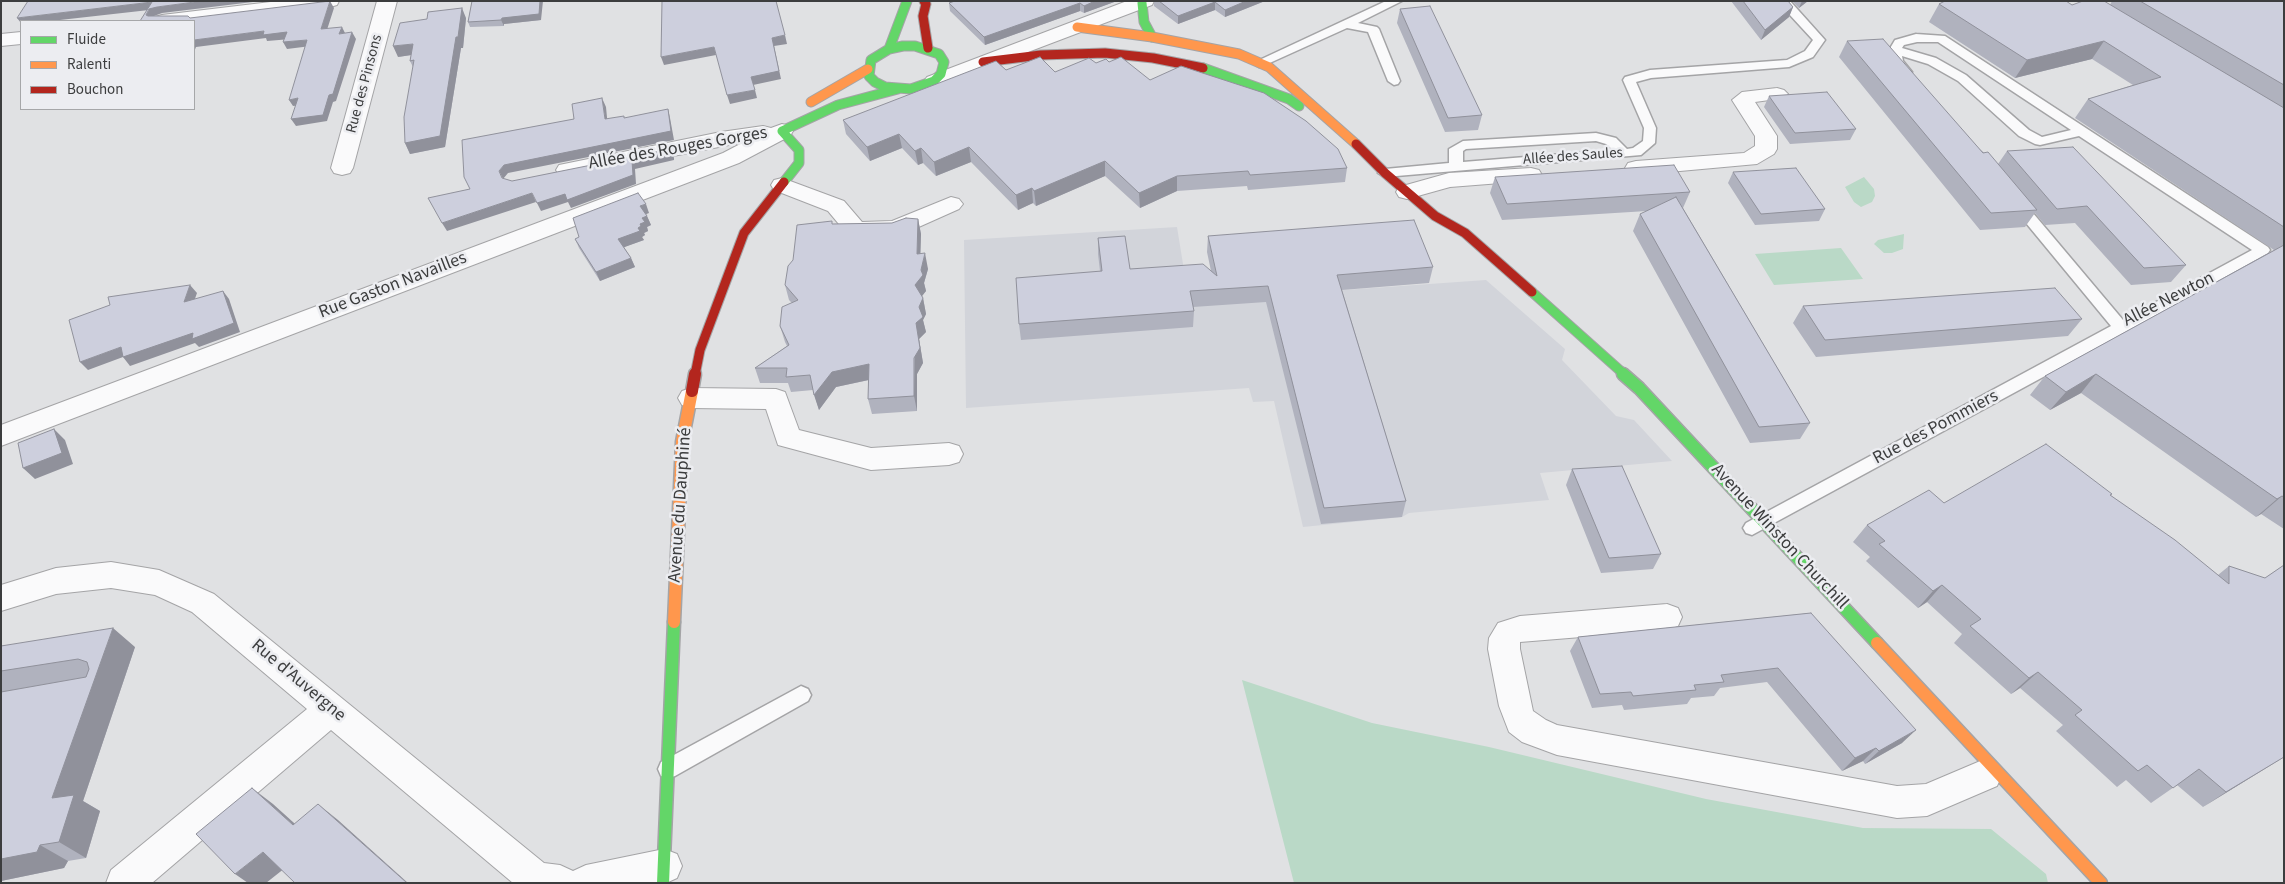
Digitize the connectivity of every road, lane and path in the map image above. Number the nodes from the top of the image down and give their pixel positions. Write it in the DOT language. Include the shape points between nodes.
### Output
graph roads {
  1 [pos="330,1"];
  2 [pos="387,1"];
  3 [pos="907,1"];
  4 [pos="924,1"];
  5 [pos="1396,1"];
  6 [pos="1783,1"];
  7 [pos="1143,2"];
  8 [pos="170,20"];
  9 [pos="1346,24"];
  10 [pos="1077,27"];
  11 [pos="1152,37"];
  12 [pos="20,38"];
  13 [pos="1,40"];
  14 [pos="888,49"];
  15 [pos="1895,50"];
  16 [pos="936,53"];
  17 [pos="1105,53"];
  18 [pos="983,62"];
  19 [pos="1259,62"];
  20 [pos="868,69"];
  21 [pos="934,80"];
  22 [pos="1394,80"];
  23 [pos="1916,84"];
  24 [pos="898,89"];
  25 [pos="1777,94"];
  26 [pos="782,131"];
  27 [pos="2082,131"];
  28 [pos="1352,140"];
  29 [pos="1624,153"];
  30 [pos="1456,166"];
  31 [pos="342,168"];
  32 [pos="1384,173"];
  33 [pos="545,174"];
  34 [pos="782,185"];
  35 [pos="2006,191"];
  36 [pos="1406,192"];
  37 [pos="951,204"];
  38 [pos="1435,216"];
  39 [pos="2120,328"];
  40 [pos="1627,393"];
  41 [pos="691,398"];
  42 [pos="1,436"];
  43 [pos="949,454"];
  44 [pos="1755,527"];
  45 [pos="1,598"];
  46 [pos="1667,617"];
  47 [pos="801,695"];
  48 [pos="332,709"];
  49 [pos="1974,764"];
  50 [pos="668,769"];
  51 [pos="664,875"];
  52 [pos="124,883"];
  53 [pos="560,883"];
  54 [pos="586,883"];
  55 [pos="2088,883"];
  56 [pos="2101,883"];
  1 -- 8 [label="street"];
  2 -- 31 [label="street, Rue des Pinsons"];
  3 -- 14 [label="street"];
  4 -- 16 [label="street" via="923,16"];
  5 -- 9 [label="lane"];
  6 -- 29 [label="lane, Allée des Saules" via="1819,40 1809,54 1789,63 1650,74 1629,80 1650,128 1649,143 1636,152"];
  7 -- 10 [label="street"];
  7 -- 11 [label="street" via="1144,22"];
  9 -- 19 [label="lane"];
  9 -- 22 [label="lane" via="1372,29"];
  10 -- 11 [label="street, Avenue Winston Churchill"];
  10 -- 17 [label="street"];
  10 -- 18 [label="street"];
  11 -- 19 [label="street, Avenue Winston Churchill" via="1239,54"];
  12 -- 13 [label="street"];
  14 -- 16 [label="street" via="915,46"];
  14 -- 20 [label="street, Rue Gaston Navailles" via="871,60"];
  15 -- 23 [label="lane" via="1897,62"];
  15 -- 27 [label="lane" via="1932,61 1962,78 2024,133 2040,140"];
  15 -- 27 [label="lane, Allée Newton" via="1899,43 1916,38 1941,38"];
  16 -- 18 [label="street"];
  16 -- 21 [label="street" via="944,66"];
  17 -- 18 [label="street, Avenue Winston Churchill" via="1041,55"];
  17 -- 28 [label="street, Avenue Winston Churchill" via="1154,58 1212,70 1289,99"];
  18 -- 21 [label="street"];
  19 -- 28 [label="street, Avenue Winston Churchill" via="1269,67"];
  20 -- 24 [label="street" via="875,82"];
  20 -- 26 [label="street, Rue Gaston Navailles" via="804,107"];
  21 -- 24 [label="street, Rue Gaston Navailles" via="924,86"];
  24 -- 26 [label="street, Rue Gaston Navailles" via="838,105"];
  25 -- 36 [label="street" via="1749,96 1743,100 1766,136 1766,149 1749,159 1449,180"];
  26 -- 33 [label="street, Allée des Rouges Gorges" via="721,139"];
  26 -- 34 [label="street, Avenue du Dauphiné" via="799,150 799,163"];
  26 -- 42 [label="street, Rue Gaston Navailles" via="731,158"];
  27 -- 39 [label="lane, Allée Newton" via="2263,250"];
  28 -- 32 [label="street, Avenue Winston Churchill"];
  29 -- 30 [label="lane, Allée des Saules"];
  29 -- 30 [label="lane" via="1611,140 1596,137 1463,145 1456,150"];
  30 -- 32 [label="lane, Allée des Saules"];
  32 -- 36 [label="street, Avenue Winston Churchill"];
  34 -- 37 [label="street" via="836,206 856,230 895,228"];
  34 -- 41 [label="street, Avenue du Dauphiné" via="744,234 700,350"];
  35 -- 39 [label="lane, Allée Newton"];
  36 -- 38 [label="street, Avenue Winston Churchill"];
  38 -- 40 [label="street, Avenue Winston Churchill" via="1453,239 1561,328"];
  38 -- 44 [label="street, Avenue Winston Churchill" via="1465,233 1639,388"];
  39 -- 44 [label="lane, Rue des Pommiers"];
  41 -- 43 [label="street" via="776,399 788,438 871,460"];
  41 -- 50 [label="street, Avenue du Dauphiné" via="682,442"];
  44 -- 56 [label="street, Avenue Winston Churchill"];
  45 -- 48 [label="street, Rue d'Auvergne" via="56,581 111,575 159,583 203,602"];
  46 -- 49 [label="street" via="1509,632 1504,649 1514,706 1520,721 1534,731 1557,740 1897,802 1928,800"];
  47 -- 50 [label="lane"];
  48 -- 52 [label="street"];
  48 -- 53 [label="street, Rue d'Auvergne" via="537,880"];
  49 -- 55 [label="street"];
  50 -- 51 [label="street, Avenue du Dauphiné"];
  51 -- 54 [label="street"];
}
